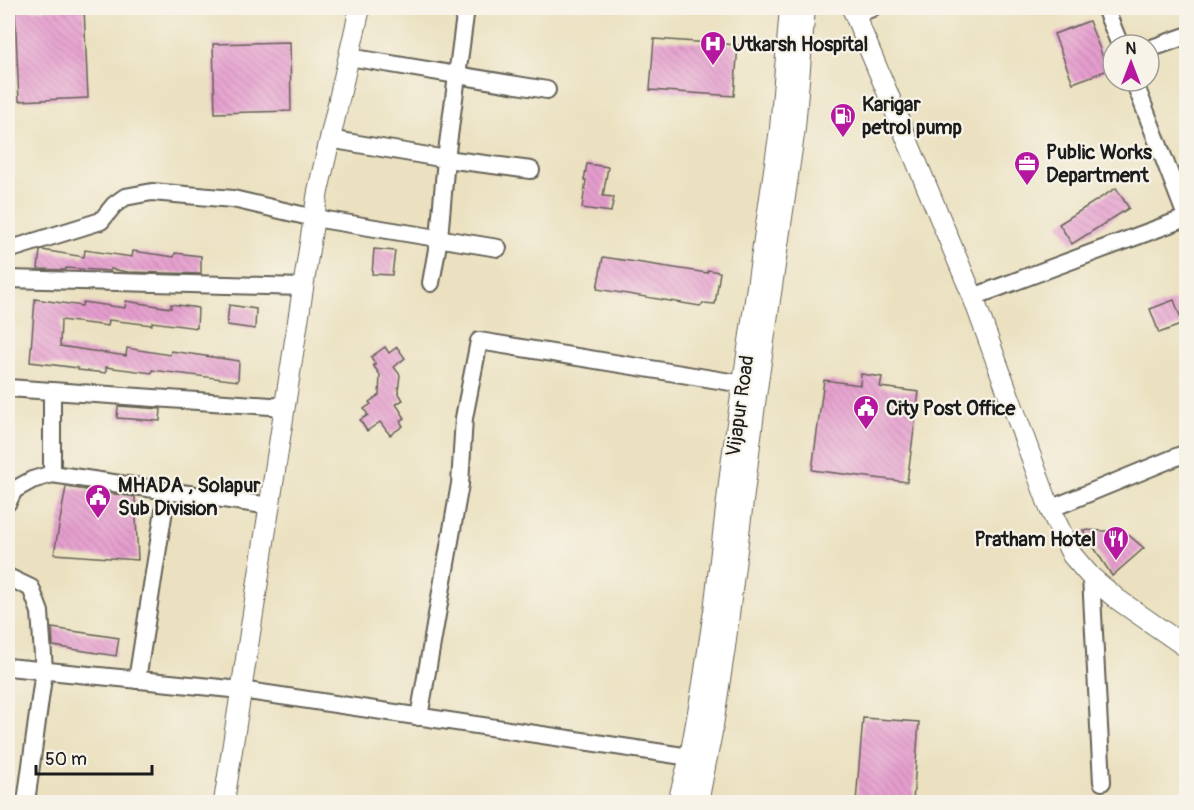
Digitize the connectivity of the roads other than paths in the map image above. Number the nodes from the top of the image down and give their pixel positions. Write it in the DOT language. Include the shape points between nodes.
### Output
graph roads {
  1 [pos="360,8"];
  2 [pos="466,8"];
  3 [pos="790,8"];
  4 [pos="805,8"];
  5 [pos="1105,8"];
  6 [pos="860,10"];
  7 [pos="1114,33"];
  8 [pos="1186,36"];
  9 [pos="1161,45"];
  10 [pos="349,57"];
  11 [pos="458,76"];
  12 [pos="547,90"];
  13 [pos="1139,93"];
  14 [pos="329,138"];
  15 [pos="446,159"];
  16 [pos="531,170"];
  17 [pos="1186,217"];
  18 [pos="314,218"];
  19 [pos="439,238"];
  20 [pos="498,248"];
  21 [pos="8,250"];
  22 [pos="8,279"];
  23 [pos="431,282"];
  24 [pos="303,287"];
  25 [pos="973,297"];
  26 [pos="743,384"];
  27 [pos="8,388"];
  28 [pos="52,392"];
  29 [pos="285,407"];
  30 [pos="1186,453"];
  31 [pos="52,474"];
  32 [pos="167,491"];
  33 [pos="8,502"];
  34 [pos="270,506"];
  35 [pos="1050,509"];
  36 [pos="8,577"];
  37 [pos="1090,577"];
  38 [pos="1186,646"];
  39 [pos="8,667"];
  40 [pos="44,670"];
  41 [pos="137,680"];
  42 [pos="242,690"];
  43 [pos="419,717"];
  44 [pos="690,757"];
  45 [pos="1102,782"];
  46 [pos="26,802"];
  47 [pos="224,802"];
  48 [pos="678,802"];
  49 [pos="698,802"];
  1 -- 10 [label="main road"];
  2 -- 11 [label="street"];
  3 -- 26 [label="main road, Vijapur Road" via="780,129"];
  4 -- 49 [label="main road, Vijapur Road" via="795,128 725,647"];
  5 -- 7 [label="street"];
  6 -- 25 [label="main road"];
  8 -- 9 [label="street"];
  10 -- 11 [label="street"];
  10 -- 14 [label="main road"];
  11 -- 12 [label="street"];
  11 -- 15 [label="street"];
  13 -- 17 [label="street"];
  14 -- 15 [label="street"];
  14 -- 18 [label="main road"];
  15 -- 16 [label="street"];
  15 -- 19 [label="street"];
  17 -- 25 [label="street"];
  18 -- 19 [label="street"];
  18 -- 21 [label="street" via="233,199 152,192 125,197 101,221"];
  18 -- 24 [label="main road"];
  19 -- 20 [label="street"];
  19 -- 23 [label="street"];
  22 -- 24 [label="street"];
  24 -- 29 [label="main road"];
  25 -- 35 [label="main road"];
  26 -- 43 [label="street" via="478,341 464,418 460,484"];
  26 -- 44 [label="main road, Vijapur Road" via="708,653"];
  27 -- 28 [label="street"];
  28 -- 29 [label="street"];
  28 -- 31 [label="street"];
  29 -- 34 [label="main road"];
  30 -- 35 [label="street"];
  31 -- 32 [label="street"];
  31 -- 33 [label="street" via="14,490"];
  32 -- 34 [label="street"];
  32 -- 41 [label="street"];
  34 -- 42 [label="main road"];
  35 -- 37 [label="main road" via="1072,555"];
  36 -- 40 [label="street" via="31,588 40,612"];
  37 -- 38 [label="main road"];
  37 -- 45 [label="street"];
  39 -- 40 [label="street"];
  40 -- 41 [label="street"];
  40 -- 46 [label="street"];
  41 -- 42 [label="street"];
  42 -- 43 [label="street"];
  42 -- 47 [label="main road"];
  43 -- 44 [label="street"];
  44 -- 48 [label="main road, Vijapur Road"];
}
